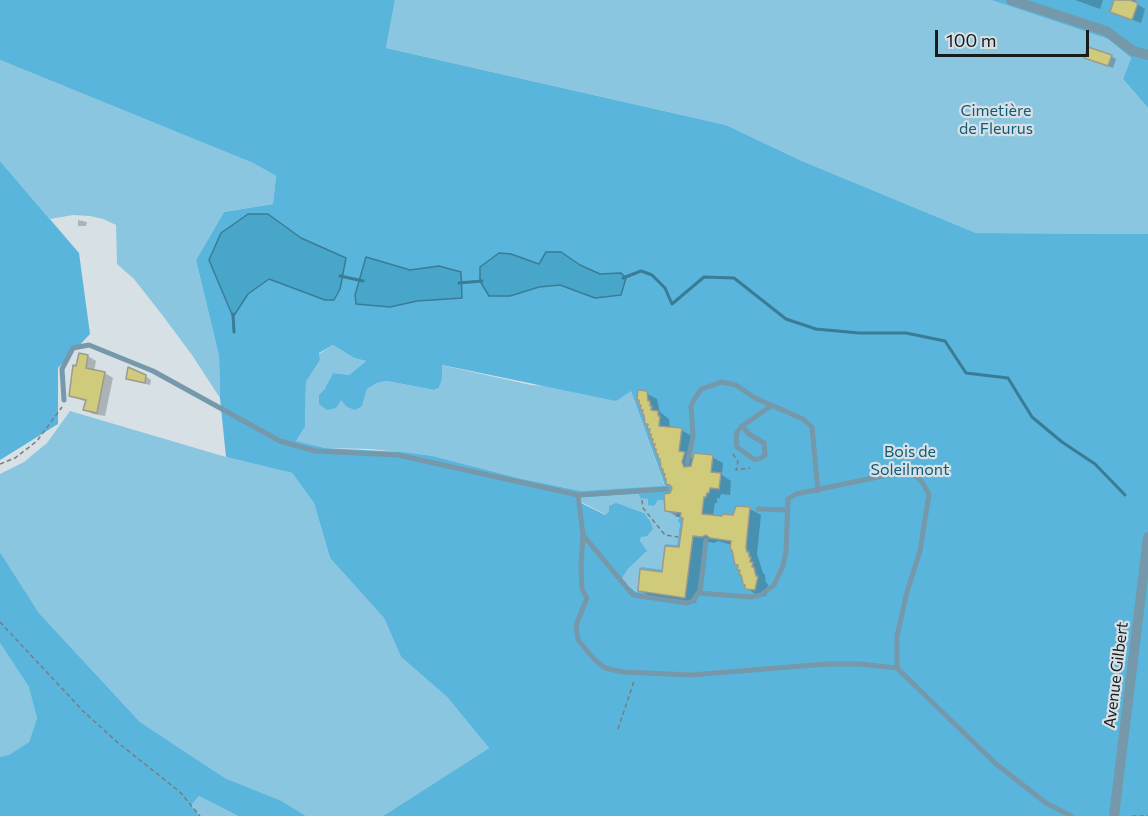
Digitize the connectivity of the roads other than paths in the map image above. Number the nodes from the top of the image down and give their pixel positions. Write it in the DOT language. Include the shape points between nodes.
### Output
graph roads {
  1 [pos="1011,0"];
  2 [pos="1148,55"];
  3 [pos="64,400"];
  4 [pos="771,406"];
  5 [pos="742,426"];
  6 [pos="687,463"];
  7 [pos="667,489"];
  8 [pos="818,491"];
  9 [pos="578,495"];
  10 [pos="758,509"];
  11 [pos="787,510"];
  12 [pos="583,535"];
  13 [pos="1148,537"];
  14 [pos="706,540"];
  15 [pos="700,593"];
  16 [pos="897,668"];
  17 [pos="1071,816"];
  18 [pos="1114,816"];
  1 -- 2 [label="street" via="1106,31 1133,51"];
  3 -- 9 [label="lane" via="62,369 73,348 90,345 153,371 280,441 315,451 398,455"];
  4 -- 5 [label="lane"];
  4 -- 6 [label="lane" via="736,385 722,382 701,389 691,406 693,436"];
  4 -- 8 [label="lane" via="803,419 812,427"];
  5 -- 5 [label="lane" via="764,443 765,455 755,460 735,443"];
  7 -- 9 [label="lane"];
  8 -- 11 [label="lane" via="796,494 788,499"];
  8 -- 16 [label="lane" via="907,471 920,478 929,494 920,551 897,636"];
  9 -- 12 [label="lane"];
  10 -- 11 [label="lane"];
  11 -- 15 [label="lane" via="786,551 774,585 751,597"];
  12 -- 15 [label="lane" via="633,596 687,603"];
  12 -- 16 [label="lane" via="582,589 587,598 576,625 578,640 605,668 691,675 827,664"];
  13 -- 18 [label="street, Avenue Gilbert"];
  14 -- 15 [label="lane"];
  16 -- 17 [label="lane" via="995,763 1046,803"];
}
